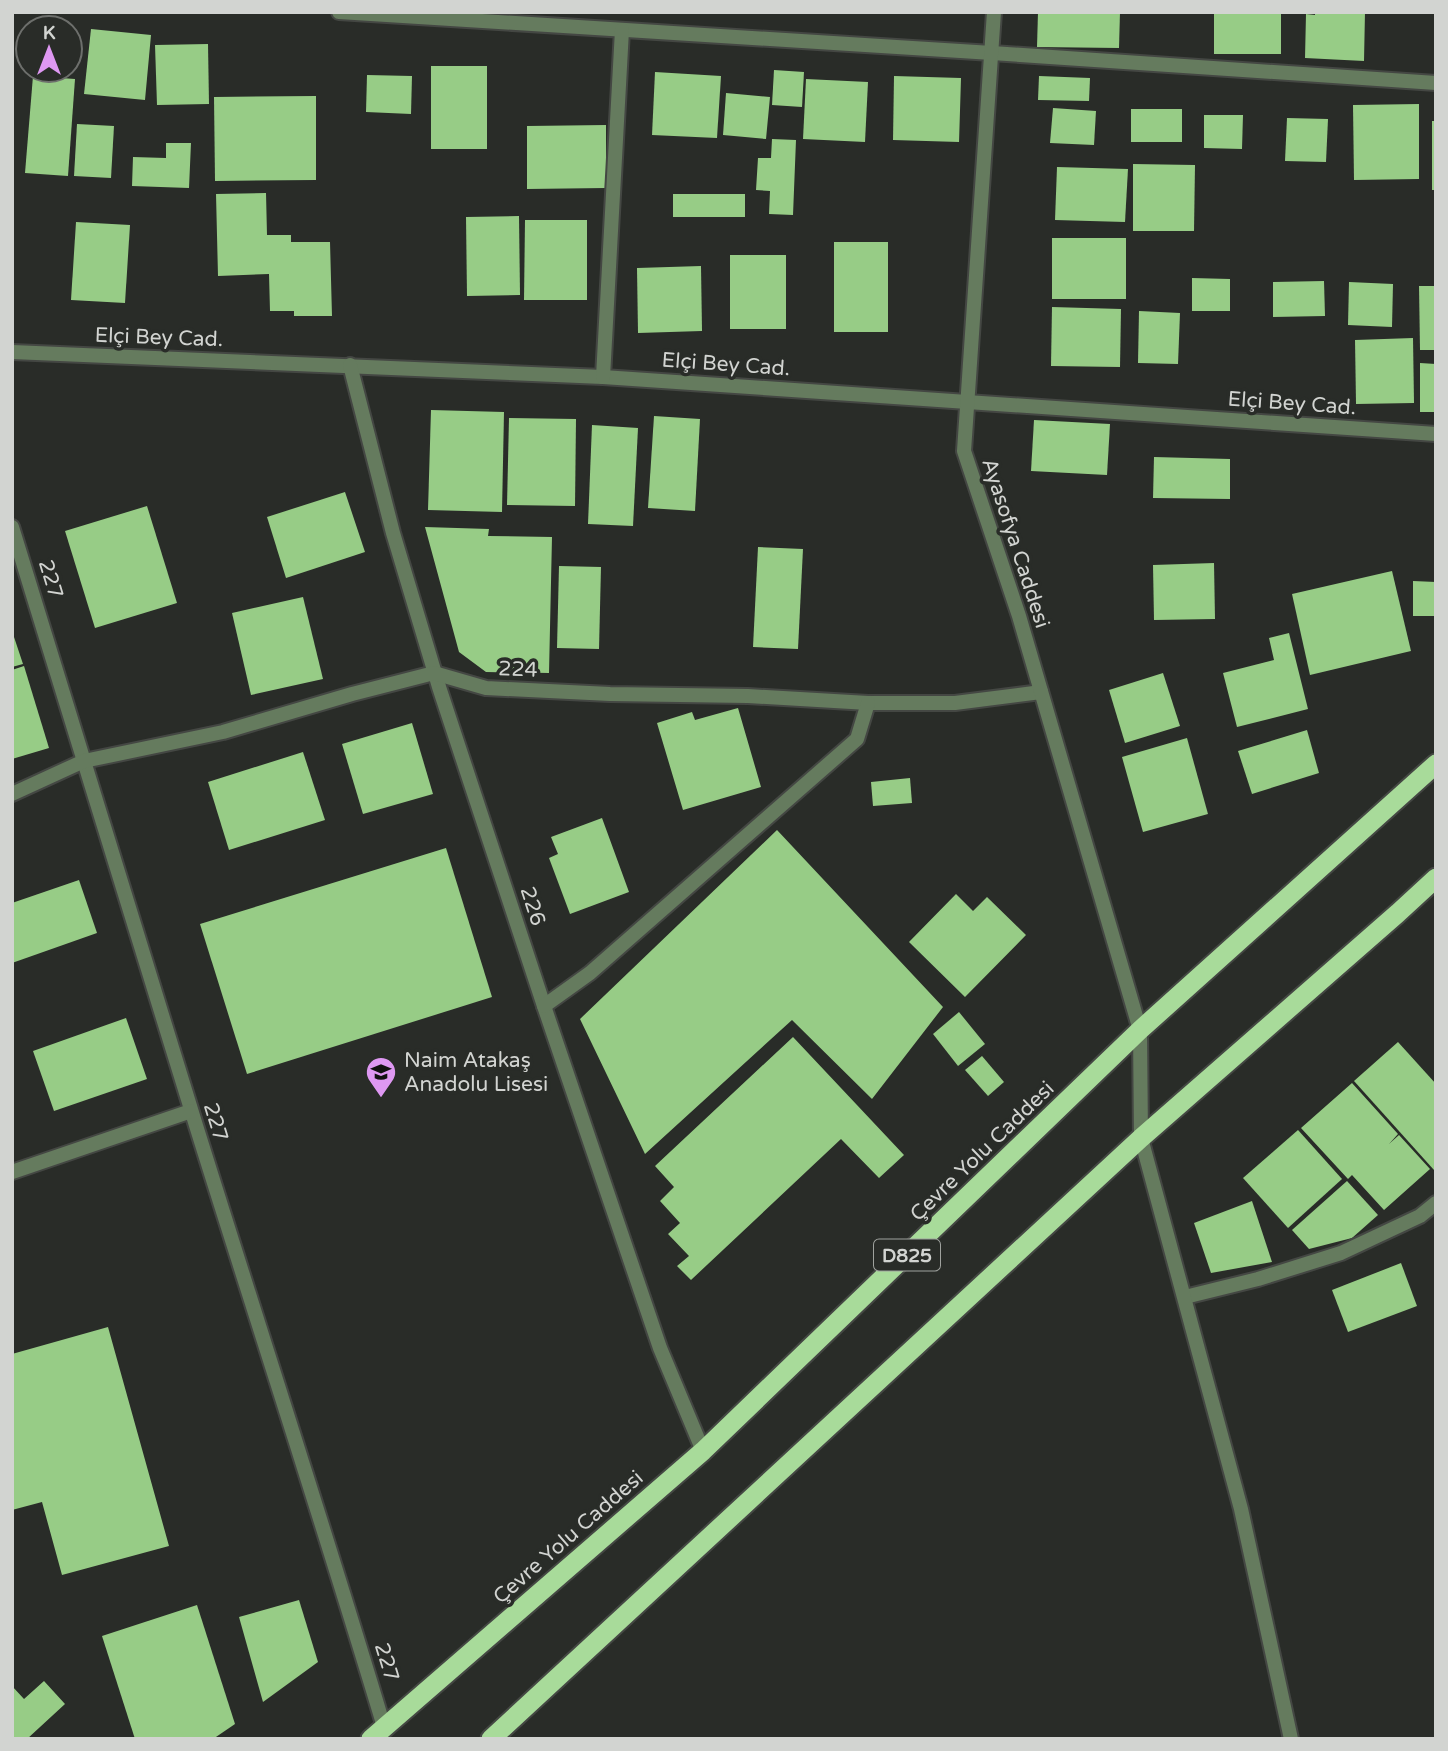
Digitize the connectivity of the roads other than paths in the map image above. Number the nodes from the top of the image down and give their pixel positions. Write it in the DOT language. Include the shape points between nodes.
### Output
graph roads {
  1 [pos="339,12"];
  2 [pos="994,12"];
  3 [pos="622,30"];
  4 [pos="992,52"];
  5 [pos="1436,83"];
  6 [pos="12,352"];
  7 [pos="350,365"];
  8 [pos="603,377"];
  9 [pos="966,401"];
  10 [pos="1436,433"];
  11 [pos="12,527"];
  12 [pos="435,673"];
  13 [pos="1041,692"];
  14 [pos="868,703"];
  15 [pos="84,761"];
  16 [pos="1436,764"];
  17 [pos="12,794"];
  18 [pos="1436,878"];
  19 [pos="544,1006"];
  20 [pos="1140,1030"];
  21 [pos="191,1111"];
  22 [pos="1141,1138"];
  23 [pos="12,1172"];
  24 [pos="1436,1203"];
  25 [pos="1185,1297"];
  26 [pos="703,1451"];
  27 [pos="378,1733"];
  28 [pos="491,1739"];
  29 [pos="1291,1739"];
  1 -- 3 [label="street"];
  2 -- 4 [label="street, Ayasofya Caddesi"];
  3 -- 4 [label="street"];
  3 -- 8 [label="street"];
  4 -- 5 [label="street"];
  4 -- 9 [label="street, Ayasofya Caddesi"];
  6 -- 7 [label="street, Elçi Bey Cad."];
  7 -- 8 [label="street, Elçi Bey Cad."];
  7 -- 12 [label="street, 226"];
  8 -- 9 [label="street, Elçi Bey Cad."];
  9 -- 10 [label="street, Elçi Bey Cad."];
  9 -- 13 [label="street, Ayasofya Caddesi" via="964,451"];
  11 -- 15 [label="street, 227"];
  12 -- 14 [label="street, 224" via="486,688"];
  12 -- 15 [label="street" via="223,732"];
  12 -- 19 [label="street, 226"];
  13 -- 14 [label="street, 224" via="955,703"];
  13 -- 20 [label="street, Ayasofya Caddesi"];
  14 -- 19 [label="street" via="857,739 590,973"];
  15 -- 17 [label="street"];
  15 -- 21 [label="street, 227"];
  16 -- 20 [label="highway, Çevre Yolu Caddesi / D825"];
  18 -- 22 [label="highway"];
  19 -- 26 [label="street, 226" via="660,1348"];
  20 -- 22 [label="street, Ayasofya Caddesi"];
  20 -- 26 [label="highway, Çevre Yolu Caddesi / D825"];
  21 -- 23 [label="street"];
  21 -- 27 [label="street, 227" via="334,1560"];
  22 -- 25 [label="street, Ayasofya Caddesi"];
  22 -- 28 [label="highway"];
  24 -- 25 [label="street" via="1420,1216 1341,1253"];
  25 -- 29 [label="street, Ayasofya Caddesi" via="1241,1509"];
  26 -- 27 [label="highway, Çevre Yolu Caddesi / D825"];
}
